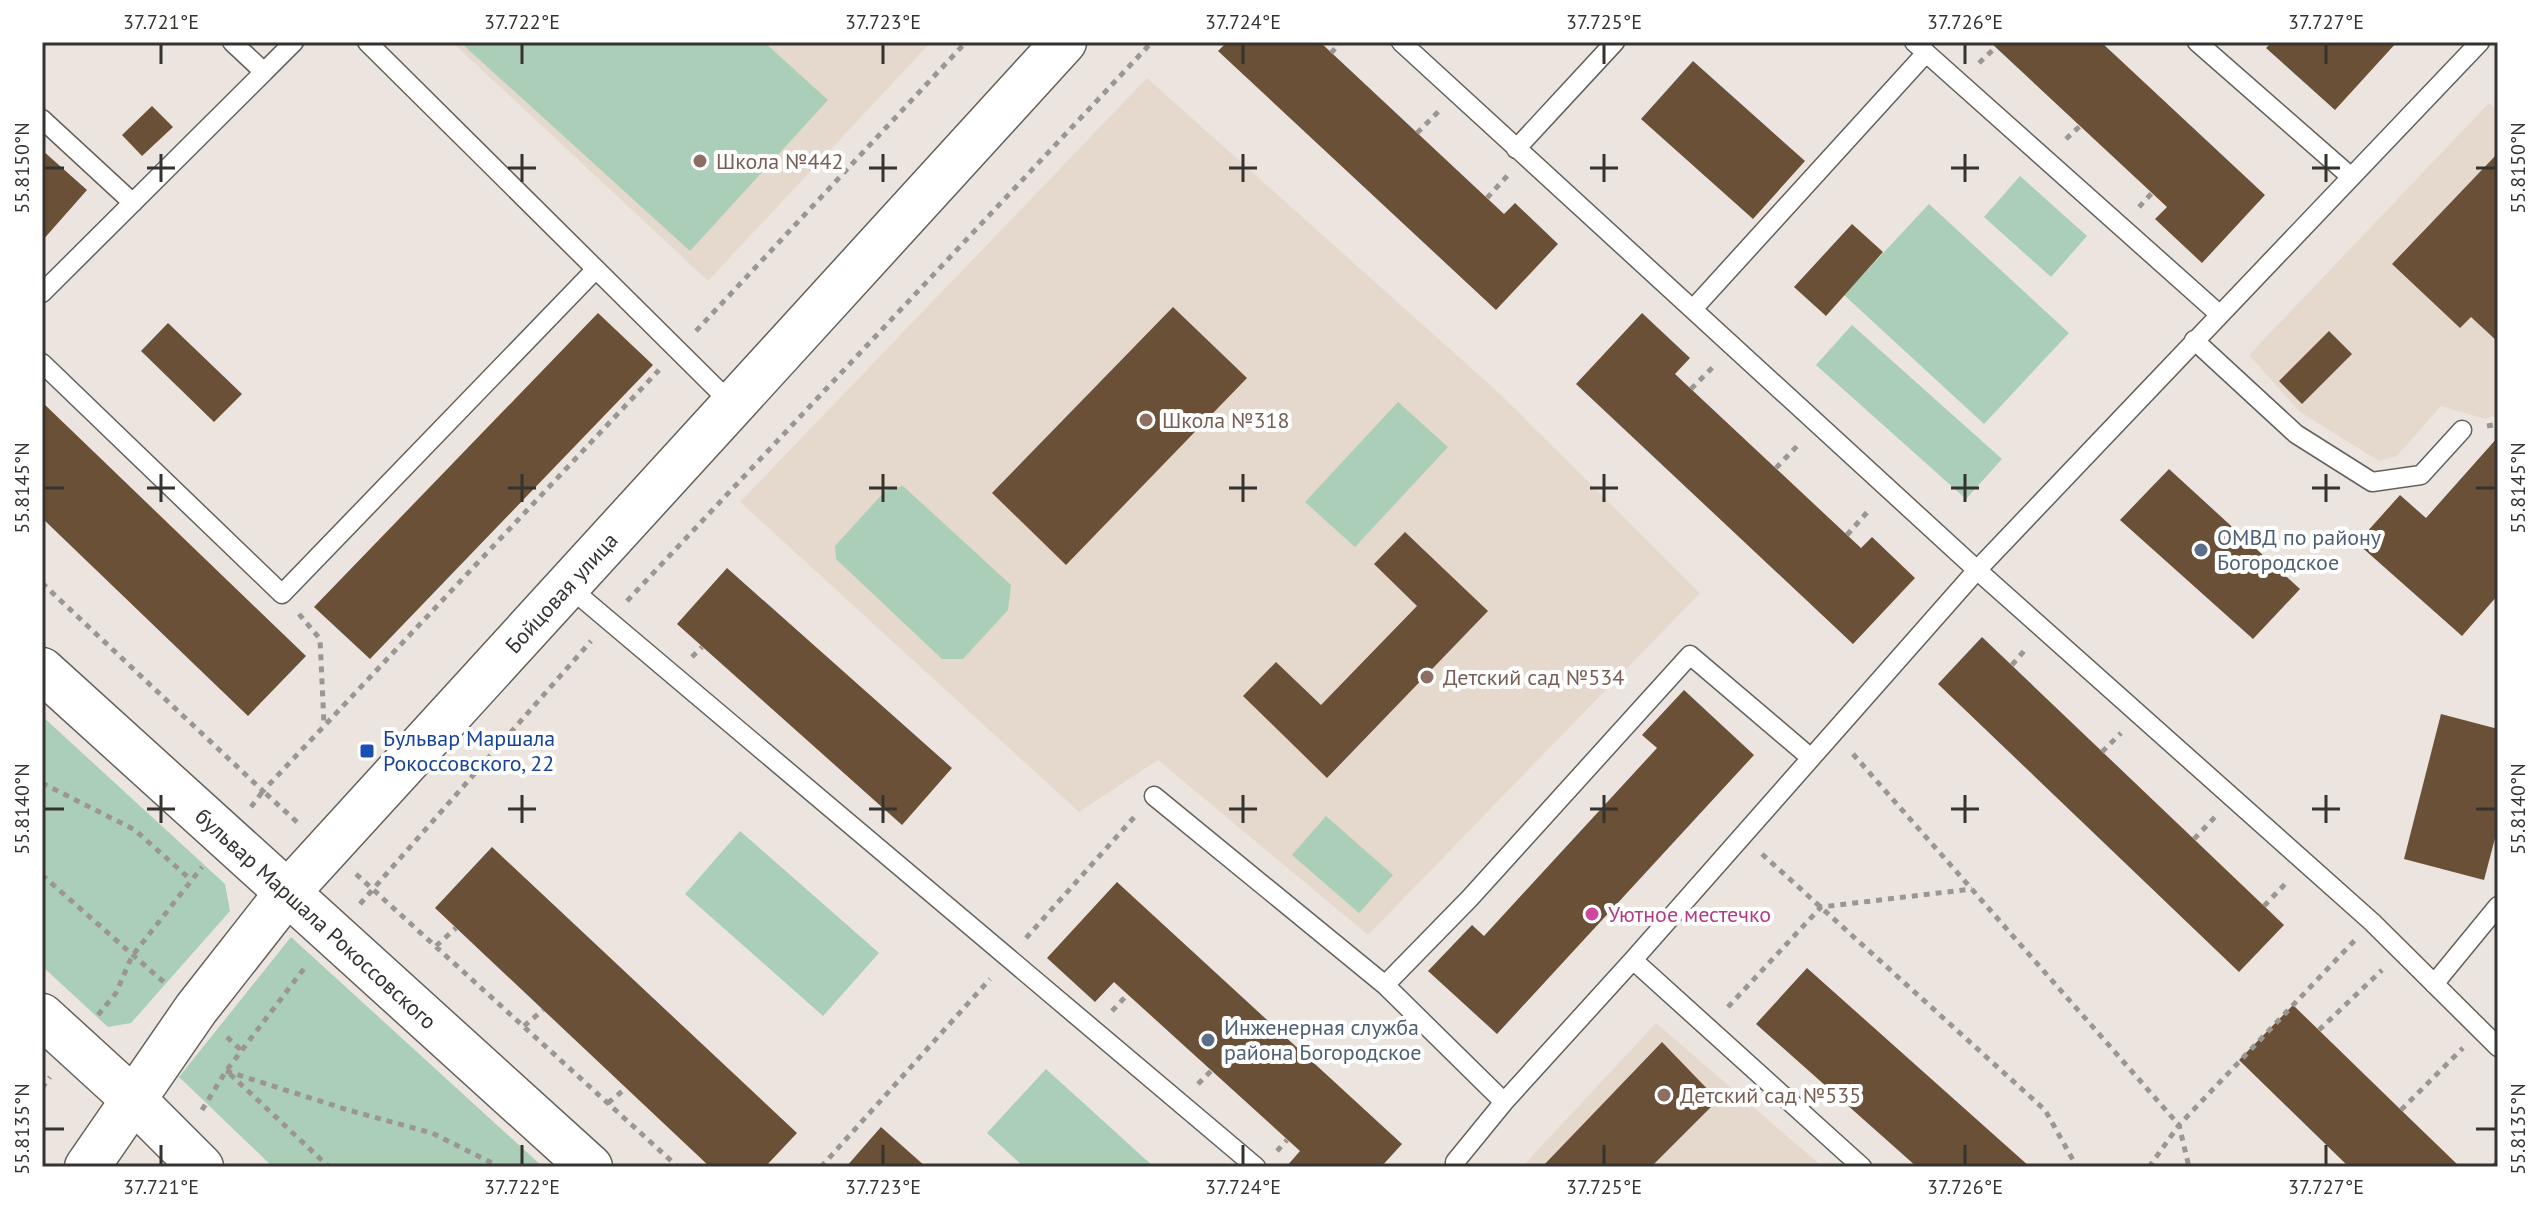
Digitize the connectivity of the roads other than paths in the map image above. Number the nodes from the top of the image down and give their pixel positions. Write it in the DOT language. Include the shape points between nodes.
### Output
graph roads {
  1 [pos="232,42"];
  2 [pos="294,42"];
  3 [pos="367,42"];
  4 [pos="1064,42"];
  5 [pos="1401,42"];
  6 [pos="1615,42"];
  7 [pos="2480,42"];
  8 [pos="2200,43"];
  9 [pos="1920,47"];
  10 [pos="264,72"];
  11 [pos="42,119"];
  12 [pos="1516,149"];
  13 [pos="2350,176"];
  14 [pos="133,203"];
  15 [pos="596,269"];
  16 [pos="42,293"];
  17 [pos="1693,309"];
  18 [pos="2219,314"];
  19 [pos="2194,340"];
  20 [pos="42,363"];
  21 [pos="733,405"];
  22 [pos="2462,430"];
  23 [pos="1977,570"];
  24 [pos="569,587"];
  25 [pos="42,670"];
  26 [pos="1811,758"];
  27 [pos="1154,796"];
  28 [pos="287,893"];
  29 [pos="2498,906"];
  30 [pos="1633,960"];
  31 [pos="2434,984"];
  32 [pos="1385,985"];
  33 [pos="42,1016"];
  34 [pos="2498,1047"];
  35 [pos="134,1100"];
  36 [pos="1504,1102"];
  37 [pos="87,1167"];
  38 [pos="201,1167"];
  39 [pos="590,1167"];
  40 [pos="1256,1167"];
  41 [pos="1455,1167"];
  42 [pos="1862,1167"];
  1 -- 10 [label="lane"];
  2 -- 10 [label="lane"];
  3 -- 15 [label="lane"];
  4 -- 21 [label="street, Бойцовая улица"];
  5 -- 12 [label="lane"];
  6 -- 12 [label="lane"];
  7 -- 13 [label="lane"];
  8 -- 13 [label="lane"];
  9 -- 17 [label="lane"];
  9 -- 18 [label="lane"];
  10 -- 14 [label="lane"];
  11 -- 14 [label="lane"];
  12 -- 17 [label="lane"];
  13 -- 18 [label="lane"];
  14 -- 16 [label="lane"];
  15 -- 20 [label="lane" via="282,594"];
  15 -- 21 [label="lane"];
  17 -- 23 [label="lane"];
  18 -- 19 [label="lane"];
  19 -- 22 [label="lane" via="2296,434 2372,482 2421,475"];
  19 -- 23 [label="lane"];
  21 -- 24 [label="street, Бойцовая улица"];
  23 -- 26 [label="lane"];
  23 -- 31 [label="lane" via="2372,922"];
  24 -- 28 [label="street, Бойцовая улица"];
  24 -- 40 [label="lane"];
  25 -- 28 [label="street, бульвар Маршала Рокоссовского"];
  26 -- 30 [label="lane"];
  26 -- 32 [label="lane" via="1690,655"];
  27 -- 32 [label="lane"];
  28 -- 35 [label="street, Бойцовая улица" via="196,1009"];
  28 -- 39 [label="street, бульвар Маршала Рокоссовского"];
  29 -- 31 [label="lane"];
  30 -- 36 [label="lane"];
  30 -- 42 [label="lane"];
  31 -- 34 [label="lane"];
  32 -- 36 [label="lane"];
  33 -- 35 [label="street"];
  35 -- 37 [label="street, Бойцовая улица"];
  35 -- 38 [label="street"];
  36 -- 41 [label="lane"];
}
